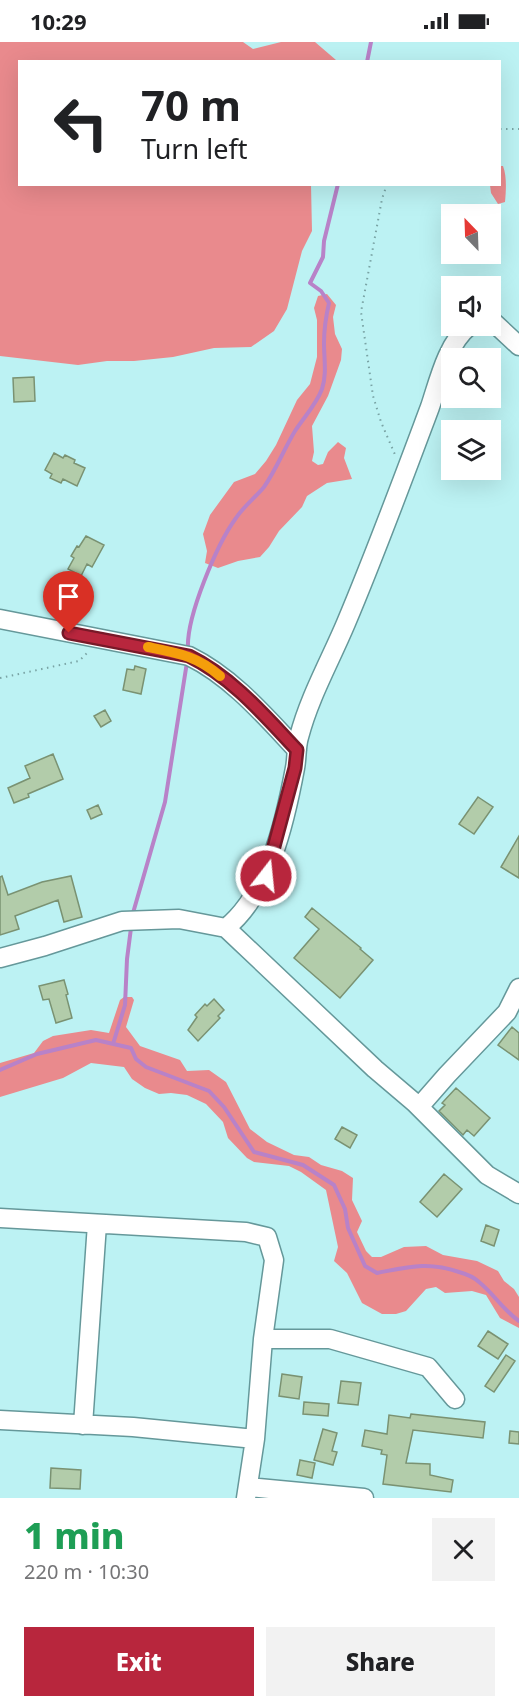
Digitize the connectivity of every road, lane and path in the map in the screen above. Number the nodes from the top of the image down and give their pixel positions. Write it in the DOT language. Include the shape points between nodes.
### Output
graph roads {
  1 [pos="501,129"];
  2 [pos="519,129"];
  3 [pos="386,186"];
  4 [pos="501,329"];
  5 [pos="459,336"];
  6 [pos="519,346"];
  7 [pos="404,476"];
  8 [pos="0,619"];
  9 [pos="92,637"];
  10 [pos="0,678"];
  11 [pos="297,750"];
  12 [pos="226,928"];
  13 [pos="0,958"];
  14 [pos="519,988"];
  15 [pos="514,1012"];
  16 [pos="419,1107"];
  17 [pos="519,1194"];
  18 [pos="0,1218"];
  19 [pos="97,1224"];
  20 [pos="263,1339"];
  21 [pos="455,1399"];
  22 [pos="0,1420"];
  23 [pos="83,1425"];
  24 [pos="255,1439"];
  25 [pos="247,1493"];
  26 [pos="364,1498"];
  1 -- 2 [label="path"];
  3 -- 7 [label="path" via="361,312 373,396"];
  4 -- 6 [label="street"];
  5 -- 7 [label="street"];
  7 -- 11 [label="street" via="305,718"];
  8 -- 9 [label="street"];
  9 -- 10 [label="path" via="87,654 79,661"];
  9 -- 11 [label="street" via="189,656 207,664 256,706"];
  11 -- 12 [label="street" via="266,876 240,917"];
  12 -- 13 [label="street" via="178,919 122,921"];
  12 -- 16 [label="street"];
  14 -- 15 [label="street"];
  15 -- 16 [label="street" via="507,1012"];
  16 -- 17 [label="street" via="487,1175"];
  18 -- 19 [label="street"];
  19 -- 20 [label="street" via="246,1232 267,1237 274,1260"];
  19 -- 23 [label="street"];
  20 -- 21 [label="street" via="330,1339 428,1367"];
  20 -- 24 [label="street"];
  22 -- 23 [label="street"];
  23 -- 24 [label="street"];
  24 -- 25 [label="street"];
  25 -- 26 [label="street"];
}
